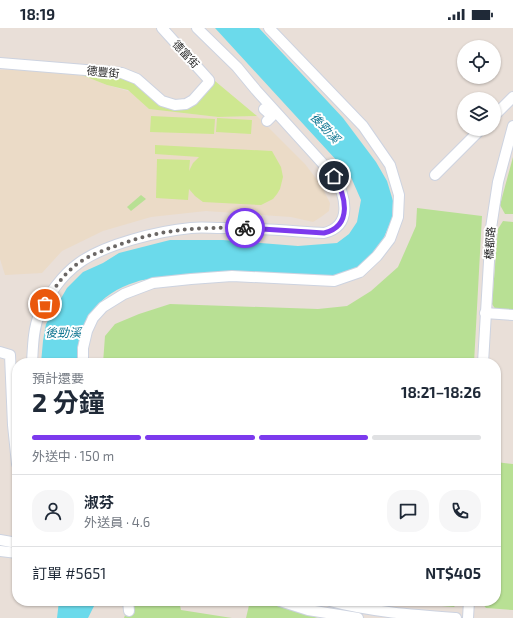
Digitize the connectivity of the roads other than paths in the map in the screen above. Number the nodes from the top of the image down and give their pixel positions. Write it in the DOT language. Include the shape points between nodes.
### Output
graph roads {
  1 [pos="162,28"];
  2 [pos="197,28"];
  3 [pos="269,28"];
  4 [pos="0,63"];
  5 [pos="209,80"];
  6 [pos="256,90"];
  7 [pos="513,97"];
  8 [pos="501,109"];
  9 [pos="267,122"];
  10 [pos="513,126"];
  11 [pos="474,136"];
  12 [pos="435,174"];
  13 [pos="485,313"];
  14 [pos="513,315"];
  15 [pos="0,352"];
  16 [pos="33,358"];
  17 [pos="83,358"];
  18 [pos="483,358"];
  19 [pos="12,425"];
  20 [pos="0,540"];
  21 [pos="12,542"];
  22 [pos="0,551"];
  23 [pos="12,552"];
  24 [pos="296,606"];
  25 [pos="348,606"];
  26 [pos="469,606"];
  27 [pos="358,618"];
  28 [pos="456,618"];
  29 [pos="468,618"];
  1 -- 5 [label="street, 德富街"];
  2 -- 6 [label="street" via="237,67"];
  3 -- 17 [label="street" via="363,126 390,165 399,195 398,217 390,239 378,256 360,272 334,281 232,276 153,284 124,294 103,307 93,318 83,348"];
  4 -- 5 [label="street, 德豐街" via="122,73 137,79 162,102 175,105 193,100"];
  6 -- 9 [label="street" via="258,102 272,116"];
  6 -- 16 [label="street" via="339,184 345,204 339,225 324,233 193,228 132,240 102,251 68,272 51,294 39,315"];
  7 -- 8 [label="street"];
  10 -- 13 [label="street, 橋都路" via="498,182 491,228"];
  11 -- 12 [label="street"];
  13 -- 14 [label="street"];
  13 -- 18 [label="street, 橋都路"];
  15 -- 19 [label="street" via="10,355"];
  20 -- 21 [label="street"];
  22 -- 23 [label="street"];
  24 -- 27 [label="street"];
  25 -- 28 [label="street"];
  26 -- 29 [label="street"];
}
